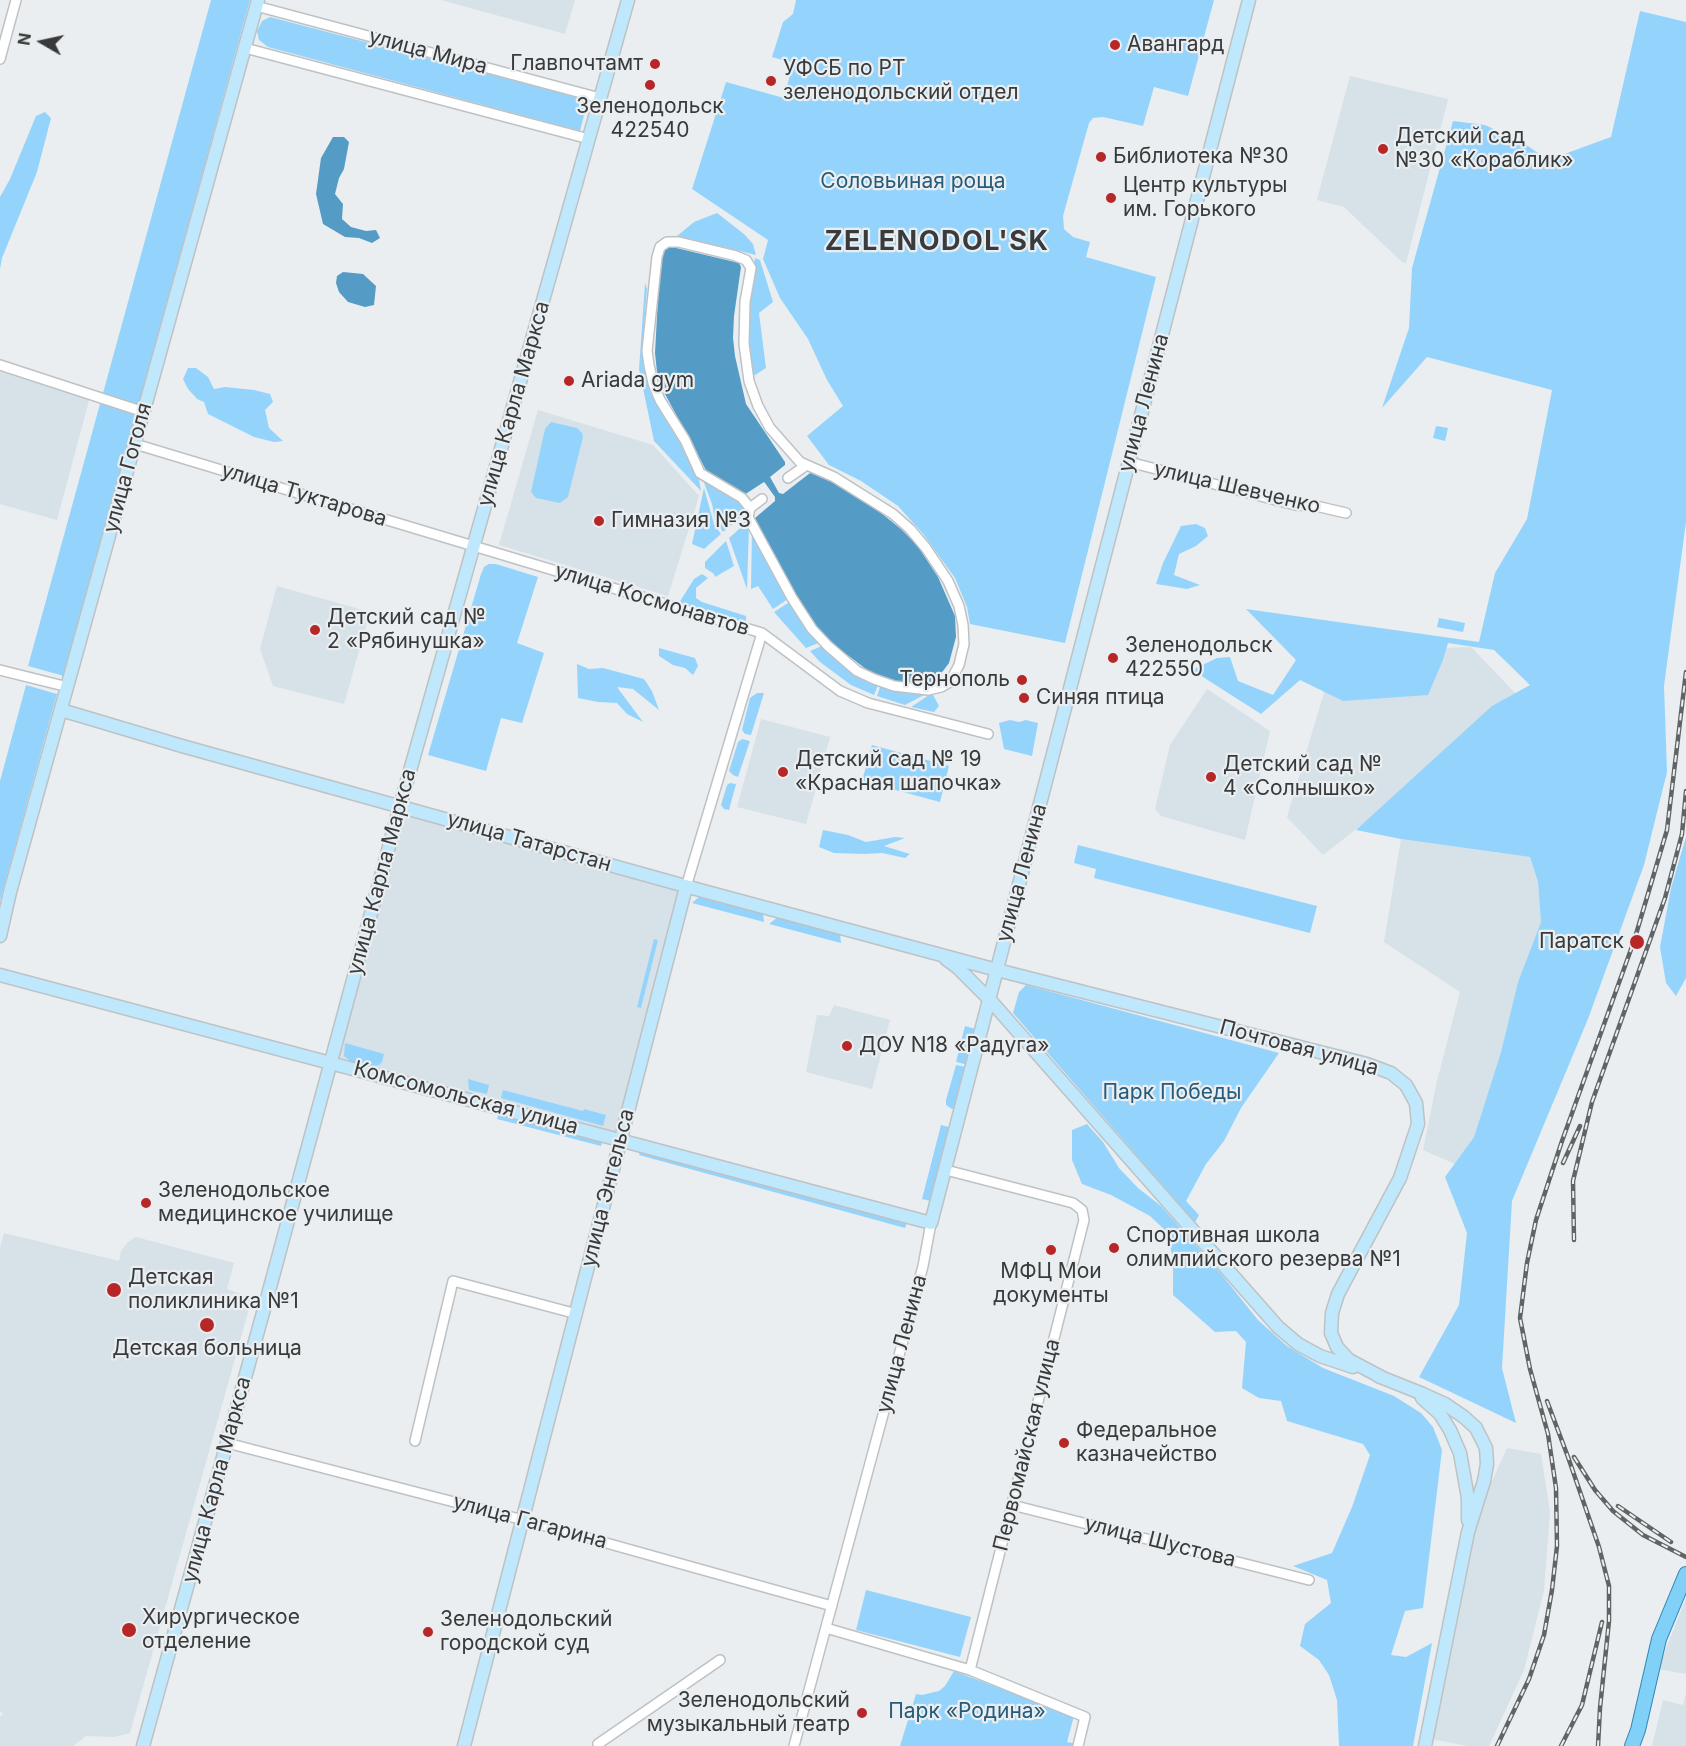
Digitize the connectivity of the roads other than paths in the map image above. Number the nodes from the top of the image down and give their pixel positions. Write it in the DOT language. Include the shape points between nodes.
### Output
graph roads {
  1 [pos="16,0"];
  2 [pos="628,0"];
  3 [pos="1249,0"];
  4 [pos="257,3"];
  5 [pos="245,48"];
  6 [pos="0,59"];
  7 [pos="600,98"];
  8 [pos="589,139"];
  9 [pos="0,365"];
  10 [pos="144,412"];
  11 [pos="135,444"];
  12 [pos="1129,462"];
  13 [pos="805,466"];
  14 [pos="788,478"];
  15 [pos="762,499"];
  16 [pos="750,508"];
  17 [pos="1346,513"];
  18 [pos="473,547"];
  19 [pos="762,633"];
  20 [pos="0,670"];
  21 [pos="68,687"];
  22 [pos="61,710"];
  23 [pos="988,734"];
  24 [pos="400,806"];
  25 [pos="686,886"];
  26 [pos="0,936"];
  27 [pos="940,955"];
  28 [pos="997,970"];
  29 [pos="0,975"];
  30 [pos="990,1000"];
  31 [pos="330,1063"];
  32 [pos="620,1138"];
  33 [pos="946,1170"];
  34 [pos="931,1222"];
  35 [pos="577,1314"];
  36 [pos="1383,1378"];
  37 [pos="1409,1389"];
  38 [pos="415,1441"];
  39 [pos="227,1443"];
  40 [pos="1012,1505"];
  41 [pos="523,1520"];
  42 [pos="1468,1532"];
  43 [pos="1686,1574"];
  44 [pos="1309,1580"];
  45 [pos="832,1606"];
  46 [pos="826,1628"];
  47 [pos="720,1660"];
  48 [pos="970,1670"];
  49 [pos="598,1745"];
  50 [pos="143,1746"];
  51 [pos="464,1746"];
  52 [pos="794,1746"];
  53 [pos="1078,1746"];
  54 [pos="1425,1746"];
  55 [pos="1632,1746"];
  1 -- 6 [label="street"];
  2 -- 7 [label="street, улица Карла Маркса"];
  3 -- 12 [label="street, улица Ленина"];
  4 -- 5 [label="street, улица Гоголя"];
  4 -- 7 [label="street, улица Мира"];
  5 -- 8 [label="street, улица Мира"];
  5 -- 10 [label="street, улица Гоголя"];
  7 -- 8 [label="street, улица Карла Маркса"];
  8 -- 18 [label="street, улица Карла Маркса"];
  9 -- 10 [label="street"];
  10 -- 11 [label="street, улица Гоголя"];
  11 -- 18 [label="street, улица Туктарова"];
  11 -- 21 [label="street, улица Гоголя"];
  12 -- 17 [label="street, улица Шевченко" via="1295,505"];
  12 -- 28 [label="street, улица Ленина"];
  13 -- 14 [label="street"];
  13 -- 16 [label="street" via="834,477 893,513 910,529 948,581 959,606 964,644 950,682 928,690 894,686 857,671 828,646 792,598 748,517"];
  13 -- 16 [label="street" via="770,428 749,381 744,344 751,268 746,260 733,255 667,242 660,247 657,257 647,351 653,383 700,473 742,498"];
  15 -- 16 [label="street"];
  18 -- 19 [label="street, улица Космонавтов"];
  18 -- 24 [label="street, улица Карла Маркса"];
  19 -- 23 [label="street, улица Космонавтов" via="840,690 868,703"];
  19 -- 25 [label="street, улица Энгельса"];
  20 -- 21 [label="street"];
  21 -- 22 [label="street, улица Гоголя"];
  22 -- 24 [label="street, улица Татарстан"];
  22 -- 26 [label="street, улица Гоголя"];
  24 -- 25 [label="street, улица Татарстан"];
  24 -- 31 [label="street, улица Карла Маркса"];
  25 -- 27 [label="street, улица Татарстан"];
  25 -- 32 [label="street, улица Энгельса"];
  27 -- 28 [label="street, улица Татарстан"];
  27 -- 30 [label="street"];
  28 -- 30 [label="street, улица Ленина"];
  28 -- 36 [label="street, Почтовая улица" via="1367,1064 1391,1073 1406,1085 1416,1104 1418,1124 1410,1152 1332,1313 1331,1333 1337,1347 1349,1360"];
  29 -- 31 [label="street, Комсомольская улица"];
  30 -- 33 [label="street, улица Ленина"];
  30 -- 36 [label="street" via="1278,1327 1320,1356"];
  31 -- 32 [label="street, Комсомольская улица"];
  31 -- 39 [label="street, улица Карла Маркса"];
  32 -- 34 [label="street, Комсомольская улица"];
  32 -- 35 [label="street, улица Энгельса"];
  33 -- 34 [label="street, улица Ленина"];
  33 -- 40 [label="street, Первомайская улица" via="1073,1203 1082,1210 1084,1220"];
  34 -- 45 [label="street, улица Ленина" via="923,1266"];
  35 -- 38 [label="street" via="453,1281"];
  35 -- 41 [label="street, улица Энгельса"];
  36 -- 37 [label="street"];
  37 -- 42 [label="street" via="1440,1414 1460,1453 1468,1498"];
  37 -- 42 [label="street" via="1454,1410 1482,1436 1487,1464"];
  39 -- 41 [label="street, улица Гагарина"];
  39 -- 50 [label="street, улица Карла Маркса"];
  40 -- 44 [label="street, улица Шустова"];
  40 -- 48 [label="street, Первомайская улица"];
  41 -- 45 [label="street, улица Гагарина"];
  41 -- 51 [label="street, улица Энгельса"];
  42 -- 54 [label="street"];
  43 -- 55 [label="main road" via="1659,1639"];
  45 -- 46 [label="street, улица Ленина"];
  46 -- 48 [label="street"];
  46 -- 52 [label="street, улица Ленина"];
  47 -- 49 [label="street"];
  48 -- 53 [label="street" via="1085,1717"];
}
